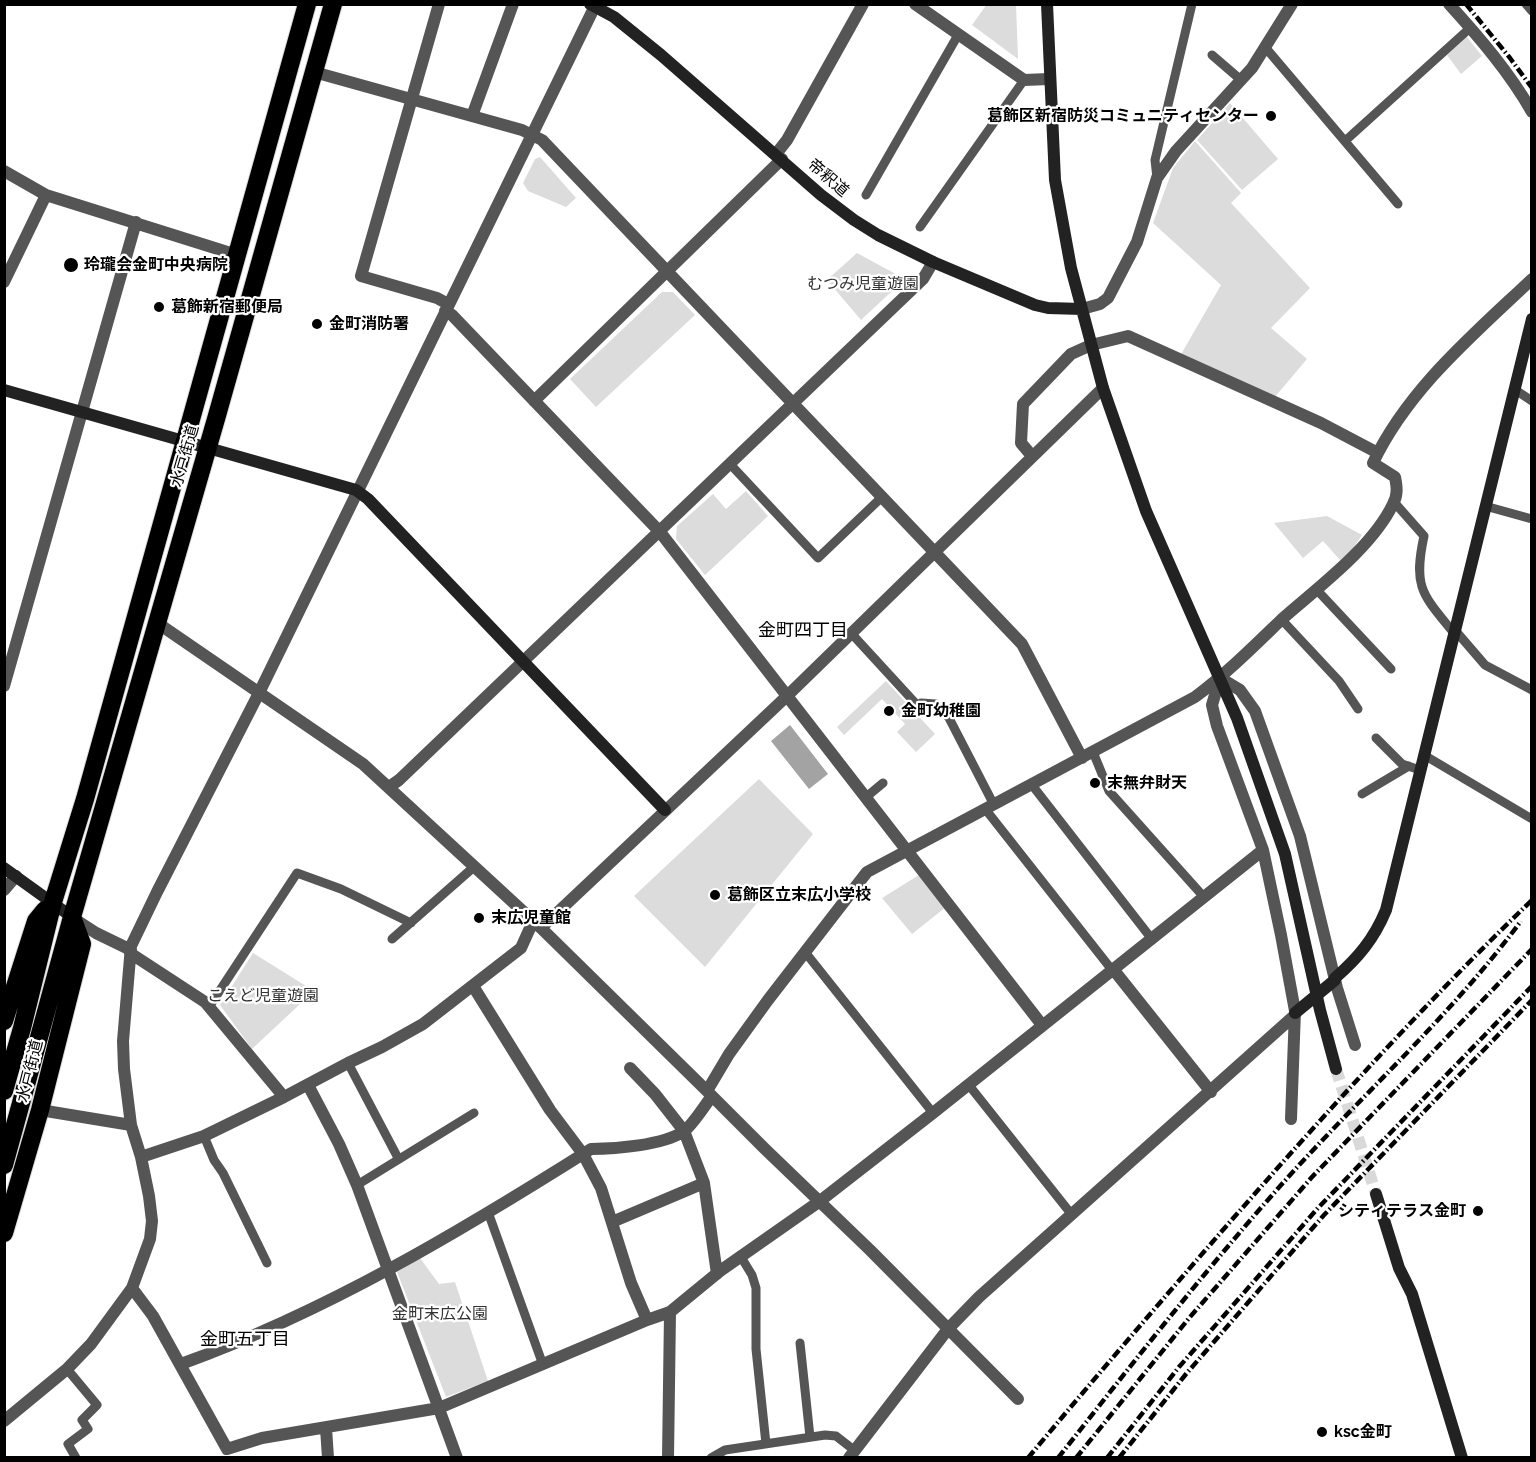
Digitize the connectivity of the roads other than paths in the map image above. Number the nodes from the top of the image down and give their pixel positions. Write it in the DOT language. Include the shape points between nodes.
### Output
graph roads {
  1 [pos="307,4"];
  2 [pos="333,4"];
  3 [pos="439,4"];
  4 [pos="513,4"];
  5 [pos="863,4"];
  6 [pos="915,4"];
  7 [pos="1047,4"];
  8 [pos="1192,4"];
  9 [pos="1292,4"];
  10 [pos="1449,4"];
  11 [pos="1526,4"];
  12 [pos="592,5"];
  13 [pos="1532,11"];
  14 [pos="1470,28"];
  15 [pos="958,35"];
  16 [pos="1265,47"];
  17 [pos="1212,56"];
  18 [pos="314,72"];
  19 [pos="1049,79"];
  20 [pos="1024,80"];
  21 [pos="1241,80"];
  22 [pos="412,98"];
  23 [pos="1532,112"];
  24 [pos="472,116"];
  25 [pos="532,134"];
  26 [pos="1345,141"];
  27 [pos="779,156"];
  28 [pos="4,171"];
  29 [pos="1157,178"];
  30 [pos="46,195"];
  31 [pos="866,195"];
  32 [pos="1398,204"];
  33 [pos="136,222"];
  34 [pos="920,227"];
  35 [pos="237,255"];
  36 [pos="933,262"];
  37 [pos="666,271"];
  38 [pos="1532,279"];
  39 [pos="4,282"];
  40 [pos="447,307"];
  41 [pos="1082,309"];
  42 [pos="1532,319"];
  43 [pos="1091,345"];
  44 [pos="1103,388"];
  45 [pos="1514,389"];
  46 [pos="4,390"];
  47 [pos="534,401"];
  48 [pos="1532,401"];
  49 [pos="794,404"];
  50 [pos="81,412"];
  51 [pos="184,441"];
  52 [pos="208,447"];
  53 [pos="1378,453"];
  54 [pos="1032,456"];
  55 [pos="730,464"];
  56 [pos="356,490"];
  57 [pos="883,496"];
  58 [pos="1394,502"];
  59 [pos="1485,506"];
  60 [pos="1532,519"];
  61 [pos="660,532"];
  62 [pos="936,552"];
  63 [pos="1316,589"];
  64 [pos="1281,620"];
  65 [pos="156,622"];
  66 [pos="1454,630"];
  67 [pos="851,633"];
  68 [pos="524,660"];
  69 [pos="1391,669"];
  70 [pos="1220,678"];
  71 [pos="4,686"];
  72 [pos="1532,690"];
  73 [pos="259,693"];
  74 [pos="787,696"];
  75 [pos="1358,709"];
  76 [pos="1376,738"];
  77 [pos="1088,755"];
  78 [pos="1424,755"];
  79 [pos="1415,768"];
  80 [pos="883,783"];
  81 [pos="1032,785"];
  82 [pos="389,787"];
  83 [pos="1362,794"];
  84 [pos="865,798"];
  85 [pos="990,808"];
  86 [pos="665,810"];
  87 [pos="1532,819"];
  88 [pos="906,850"];
  89 [pos="1263,850"];
  90 [pos="475,866"];
  91 [pos="4,868"];
  92 [pos="16,876"];
  93 [pos="4,890"];
  94 [pos="1203,896"];
  95 [pos="52,902"];
  96 [pos="72,917"];
  97 [pos="411,922"];
  98 [pos="538,926"];
  99 [pos="1151,938"];
  100 [pos="392,939"];
  101 [pos="130,951"];
  102 [pos="805,952"];
  103 [pos="1112,969"];
  104 [pos="1335,977"];
  105 [pos="473,986"];
  106 [pos="209,1007"];
  107 [pos="1295,1013"];
  108 [pos="4,1021"];
  109 [pos="1042,1025"];
  110 [pos="1355,1045"];
  111 [pos="348,1063"];
  112 [pos="630,1068"];
  113 [pos="1336,1069"];
  114 [pos="968,1084"];
  115 [pos="308,1085"];
  116 [pos="4,1091"];
  117 [pos="1210,1092"];
  118 [pos="710,1093"];
  119 [pos="284,1097"];
  120 [pos="40,1110"];
  121 [pos="474,1113"];
  122 [pos="933,1113"];
  123 [pos="1292,1119"];
  124 [pos="131,1125"];
  125 [pos="684,1131"];
  126 [pos="204,1136"];
  127 [pos="584,1154"];
  128 [pos="141,1157"];
  129 [pos="398,1158"];
  130 [pos="4,1165"];
  131 [pos="704,1183"];
  132 [pos="357,1185"];
  133 [pos="1376,1194"];
  134 [pos="820,1201"];
  135 [pos="488,1212"];
  136 [pos="1072,1215"];
  137 [pos="612,1222"];
  138 [pos="4,1233"];
  139 [pos="741,1257"];
  140 [pos="267,1263"];
  141 [pos="387,1270"];
  142 [pos="717,1274"];
  143 [pos="132,1288"];
  144 [pos="670,1312"];
  145 [pos="647,1320"];
  146 [pos="948,1329"];
  147 [pos="800,1343"];
  148 [pos="181,1364"];
  149 [pos="543,1365"];
  150 [pos="67,1369"];
  151 [pos="1018,1399"];
  152 [pos="439,1408"];
  153 [pos="4,1421"];
  154 [pos="326,1428"];
  155 [pos="810,1437"];
  156 [pos="766,1444"];
  157 [pos="852,1454"];
  158 [pos="76,1458"];
  159 [pos="328,1458"];
  160 [pos="458,1458"];
  161 [pos="668,1458"];
  162 [pos="711,1458"];
  163 [pos="1462,1458"];
  1 -- 35 [label="highway, 水戸街道"];
  2 -- 18 [label="highway, 水戸街道"];
  3 -- 22 [label="street"];
  4 -- 24 [label="street"];
  5 -- 27 [label="street"];
  6 -- 15 [label="street"];
  7 -- 19 [label="street"];
  8 -- 29 [label="lane" via="1155,159"];
  9 -- 16 [label="street"];
  10 -- 14 [label="street"];
  11 -- 13 [label="lane"];
  12 -- 25 [label="street" via="594,8"];
  12 -- 27 [label="street, 帝釈道" via="614,17"];
  14 -- 23 [label="street"];
  14 -- 26 [label="lane"];
  15 -- 20 [label="street"];
  15 -- 31 [label="lane"];
  16 -- 21 [label="street"];
  16 -- 26 [label="lane"];
  17 -- 21 [label="lane"];
  18 -- 22 [label="street"];
  18 -- 52 [label="highway, 水戸街道"];
  19 -- 20 [label="street"];
  19 -- 41 [label="street" via="1055,180"];
  20 -- 34 [label="lane"];
  21 -- 29 [label="street" via="1176,151"];
  22 -- 24 [label="street"];
  22 -- 40 [label="street" via="361,276 436,298"];
  24 -- 25 [label="street"];
  25 -- 37 [label="street"];
  25 -- 40 [label="street"];
  26 -- 32 [label="lane"];
  27 -- 36 [label="street, 帝釈道" via="854,220"];
  27 -- 37 [label="street"];
  28 -- 30 [label="street"];
  29 -- 41 [label="street" via="1137,242 1108,298"];
  30 -- 33 [label="street"];
  30 -- 39 [label="street"];
  33 -- 35 [label="street"];
  33 -- 50 [label="street"];
  35 -- 51 [label="highway, 水戸街道"];
  36 -- 41 [label="street, 帝釈道" via="1035,305"];
  36 -- 49 [label="street" via="923,279"];
  37 -- 47 [label="street"];
  37 -- 49 [label="street"];
  38 -- 53 [label="street" via="1439,369"];
  40 -- 47 [label="street"];
  40 -- 56 [label="street"];
  41 -- 43 [label="street"];
  42 -- 45 [label="street"];
  43 -- 44 [label="street"];
  43 -- 53 [label="street" via="1128,336 1321,423"];
  43 -- 54 [label="street" via="1071,354 1023,404 1021,443"];
  44 -- 54 [label="street"];
  44 -- 70 [label="street" via="1146,511"];
  45 -- 48 [label="lane"];
  45 -- 59 [label="street"];
  46 -- 50 [label="street"];
  47 -- 61 [label="street"];
  49 -- 55 [label="street"];
  49 -- 57 [label="street"];
  50 -- 51 [label="street"];
  50 -- 71 [label="street"];
  51 -- 52 [label="street"];
  51 -- 95 [label="highway, 水戸街道" via="85,799"];
  52 -- 56 [label="street"];
  52 -- 65 [label="highway, 水戸街道"];
  53 -- 58 [label="street" via="1373,462 1395,477 1398,490"];
  54 -- 62 [label="street"];
  55 -- 57 [label="lane" via="818,558"];
  55 -- 61 [label="street"];
  56 -- 68 [label="street"];
  56 -- 73 [label="street"];
  57 -- 62 [label="street"];
  58 -- 63 [label="street" via="1358,551"];
  58 -- 66 [label="lane" via="1424,536 1418,562 1421,586 1425,597"];
  59 -- 60 [label="lane"];
  59 -- 66 [label="street"];
  61 -- 68 [label="street"];
  61 -- 74 [label="street"];
  62 -- 67 [label="street"];
  62 -- 77 [label="street" via="1023,644"];
  63 -- 64 [label="street"];
  63 -- 69 [label="lane"];
  64 -- 70 [label="street"];
  64 -- 75 [label="lane" via="1339,681"];
  65 -- 73 [label="street"];
  65 -- 96 [label="highway, 水戸街道"];
  66 -- 72 [label="lane" via="1485,665"];
  66 -- 78 [label="street"];
  67 -- 74 [label="street"];
  67 -- 85 [label="lane" via="918,706 936,704 949,718"];
  68 -- 82 [label="street"];
  68 -- 86 [label="street"];
  70 -- 77 [label="street" via="1195,697"];
  70 -- 89 [label="street" via="1212,705 1217,726"];
  70 -- 104 [label="street" via="1240,690 1255,711 1300,836"];
  70 -- 113 [label="street" via="1285,854"];
  73 -- 82 [label="street" via="363,764"];
  73 -- 101 [label="street"];
  74 -- 84 [label="street"];
  74 -- 86 [label="street"];
  76 -- 79 [label="lane" via="1402,764"];
  77 -- 81 [label="street"];
  77 -- 94 [label="lane" via="1109,791"];
  78 -- 79 [label="street"];
  78 -- 87 [label="lane"];
  79 -- 83 [label="lane"];
  79 -- 104 [label="street" via="1386,910 1357,958"];
  80 -- 84 [label="lane"];
  81 -- 85 [label="street"];
  81 -- 99 [label="lane"];
  82 -- 90 [label="street"];
  84 -- 88 [label="street"];
  85 -- 88 [label="street"];
  85 -- 103 [label="lane"];
  86 -- 98 [label="street"];
  88 -- 102 [label="street" via="862,876"];
  88 -- 109 [label="street"];
  89 -- 94 [label="street"];
  89 -- 107 [label="street"];
  90 -- 97 [label="lane"];
  90 -- 98 [label="street"];
  91 -- 92 [label="street"];
  92 -- 93 [label="street"];
  92 -- 95 [label="street"];
  94 -- 99 [label="street"];
  95 -- 96 [label="street"];
  95 -- 108 [label="highway, 水戸街道" via="36,921"];
  95 -- 116 [label="highway, 水戸街道"];
  96 -- 101 [label="street"];
  96 -- 120 [label="highway, 水戸街道" via="82,944"];
  96 -- 130 [label="highway, 水戸街道"];
  97 -- 100 [label="lane"];
  97 -- 106 [label="lane" via="297,873"];
  98 -- 105 [label="street" via="530,928 521,948"];
  98 -- 118 [label="street"];
  99 -- 103 [label="street"];
  101 -- 106 [label="street"];
  101 -- 124 [label="street" via="123,1041"];
  102 -- 118 [label="street" via="729,1054"];
  102 -- 122 [label="lane"];
  103 -- 109 [label="street"];
  103 -- 117 [label="street"];
  104 -- 107 [label="street, bridge"];
  104 -- 110 [label="street"];
  105 -- 111 [label="street" via="423,1024"];
  105 -- 127 [label="street" via="550,1110"];
  106 -- 119 [label="street"];
  107 -- 117 [label="street"];
  107 -- 123 [label="street"];
  109 -- 114 [label="street"];
  111 -- 115 [label="street"];
  111 -- 129 [label="lane"];
  112 -- 125 [label="street"];
  114 -- 122 [label="street"];
  114 -- 136 [label="lane"];
  115 -- 119 [label="street"];
  115 -- 132 [label="street"];
  117 -- 136 [label="street"];
  118 -- 125 [label="street"];
  118 -- 134 [label="street"];
  119 -- 126 [label="street"];
  120 -- 124 [label="street"];
  120 -- 138 [label="highway, 水戸街道"];
  121 -- 129 [label="lane"];
  122 -- 134 [label="street"];
  124 -- 128 [label="street"];
  125 -- 127 [label="street" via="649,1143 591,1149"];
  125 -- 131 [label="street"];
  126 -- 128 [label="street"];
  126 -- 140 [label="lane"];
  127 -- 135 [label="street"];
  127 -- 137 [label="street"];
  128 -- 143 [label="street" via="152,1221 147,1249"];
  129 -- 132 [label="lane"];
  131 -- 137 [label="street"];
  131 -- 142 [label="street"];
  132 -- 141 [label="street"];
  133 -- 163 [label="street" via="1399,1268 1412,1294"];
  134 -- 139 [label="street"];
  134 -- 146 [label="street"];
  135 -- 141 [label="street"];
  135 -- 149 [label="lane"];
  136 -- 146 [label="street"];
  137 -- 145 [label="street"];
  139 -- 142 [label="street"];
  139 -- 156 [label="lane" via="756,1288 756,1349"];
  141 -- 148 [label="street" via="233,1345"];
  141 -- 152 [label="street"];
  142 -- 144 [label="street"];
  143 -- 148 [label="street"];
  143 -- 150 [label="street" via="91,1344"];
  144 -- 145 [label="street"];
  144 -- 161 [label="street"];
  145 -- 149 [label="street"];
  146 -- 151 [label="street"];
  146 -- 157 [label="street"];
  147 -- 155 [label="lane"];
  148 -- 154 [label="street" via="227,1449 262,1438"];
  149 -- 152 [label="street"];
  150 -- 153 [label="street"];
  150 -- 158 [label="lane" via="97,1405 82,1420 88,1429 69,1444"];
  152 -- 154 [label="street"];
  152 -- 160 [label="street"];
  154 -- 159 [label="street"];
  155 -- 156 [label="lane"];
  155 -- 157 [label="lane" via="836,1436"];
  156 -- 162 [label="lane" via="725,1450"];
}
